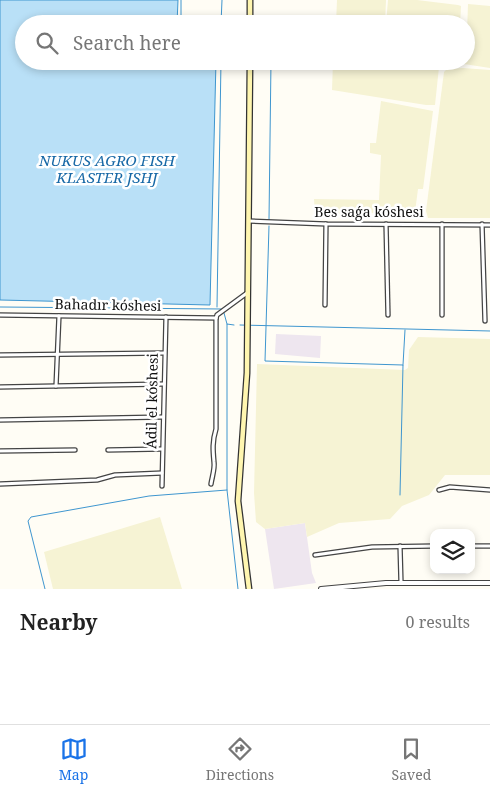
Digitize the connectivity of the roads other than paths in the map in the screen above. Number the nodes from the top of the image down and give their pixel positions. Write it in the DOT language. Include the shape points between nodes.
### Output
graph roads {
  1 [pos="250,0"];
  2 [pos="250,15"];
  3 [pos="250,70"];
  4 [pos="248,221"];
  5 [pos="326,224"];
  6 [pos="386,224"];
  7 [pos="442,224"];
  8 [pos="482,224"];
  9 [pos="490,225"];
  10 [pos="247,293"];
  11 [pos="325,305"];
  12 [pos="0,315"];
  13 [pos="388,315"];
  14 [pos="442,315"];
  15 [pos="59,316"];
  16 [pos="166,318"];
  17 [pos="216,318"];
  18 [pos="485,321"];
  19 [pos="164,353"];
  20 [pos="0,355"];
  21 [pos="56,355"];
  22 [pos="164,384"];
  23 [pos="56,386"];
  24 [pos="0,387"];
  25 [pos="163,417"];
  26 [pos="0,420"];
  27 [pos="162,449"];
  28 [pos="75,450"];
  29 [pos="108,450"];
  30 [pos="0,451"];
  31 [pos="162,473"];
  32 [pos="0,484"];
  33 [pos="211,484"];
  34 [pos="162,486"];
  35 [pos="440,490"];
  36 [pos="490,490"];
  37 [pos="400,546"];
  38 [pos="430,546"];
  39 [pos="475,546"];
  40 [pos="490,546"];
  41 [pos="315,555"];
  42 [pos="401,582"];
  43 [pos="409,582"];
  44 [pos="490,583"];
  45 [pos="353,587"];
  46 [pos="248,589"];
  47 [pos="321,589"];
  48 [pos="409,589"];
  1 -- 2 [label="main road"];
  3 -- 4 [label="main road"];
  4 -- 5 [label="street, Bes saǵa kóshesi"];
  4 -- 10 [label="main road"];
  5 -- 6 [label="street, Bes saǵa kóshesi"];
  5 -- 11 [label="street"];
  6 -- 7 [label="street, Bes saǵa kóshesi"];
  6 -- 13 [label="street"];
  7 -- 8 [label="street, Bes saǵa kóshesi"];
  7 -- 14 [label="street"];
  8 -- 9 [label="street, Bes saǵa kóshesi"];
  8 -- 18 [label="street"];
  10 -- 17 [label="street"];
  10 -- 46 [label="main road" via="245,431 238,502"];
  12 -- 15 [label="street, Bahadır kóshesi"];
  15 -- 16 [label="street, Bahadır kóshesi"];
  15 -- 21 [label="street"];
  16 -- 17 [label="street, Bahadır kóshesi"];
  16 -- 19 [label="street, Ádil el kóshesi"];
  17 -- 33 [label="street" via="216,429"];
  19 -- 21 [label="street"];
  19 -- 22 [label="street, Ádil el kóshesi"];
  20 -- 21 [label="street"];
  21 -- 23 [label="street"];
  22 -- 23 [label="street"];
  22 -- 25 [label="street, Ádil el kóshesi"];
  23 -- 24 [label="street"];
  25 -- 26 [label="street"];
  25 -- 27 [label="street, Ádil el kóshesi"];
  27 -- 29 [label="street"];
  27 -- 31 [label="street, Ádil el kóshesi"];
  28 -- 30 [label="street"];
  31 -- 32 [label="street" via="115,474 97,480"];
  31 -- 34 [label="street, Ádil el kóshesi"];
  35 -- 36 [label="street" via="450,487"];
  37 -- 38 [label="street"];
  37 -- 41 [label="street" via="372,546"];
  37 -- 42 [label="street"];
  39 -- 40 [label="street"];
  42 -- 43 [label="street"];
  42 -- 45 [label="street"];
  43 -- 44 [label="street"];
  43 -- 48 [label="street"];
  45 -- 47 [label="street"];
}
